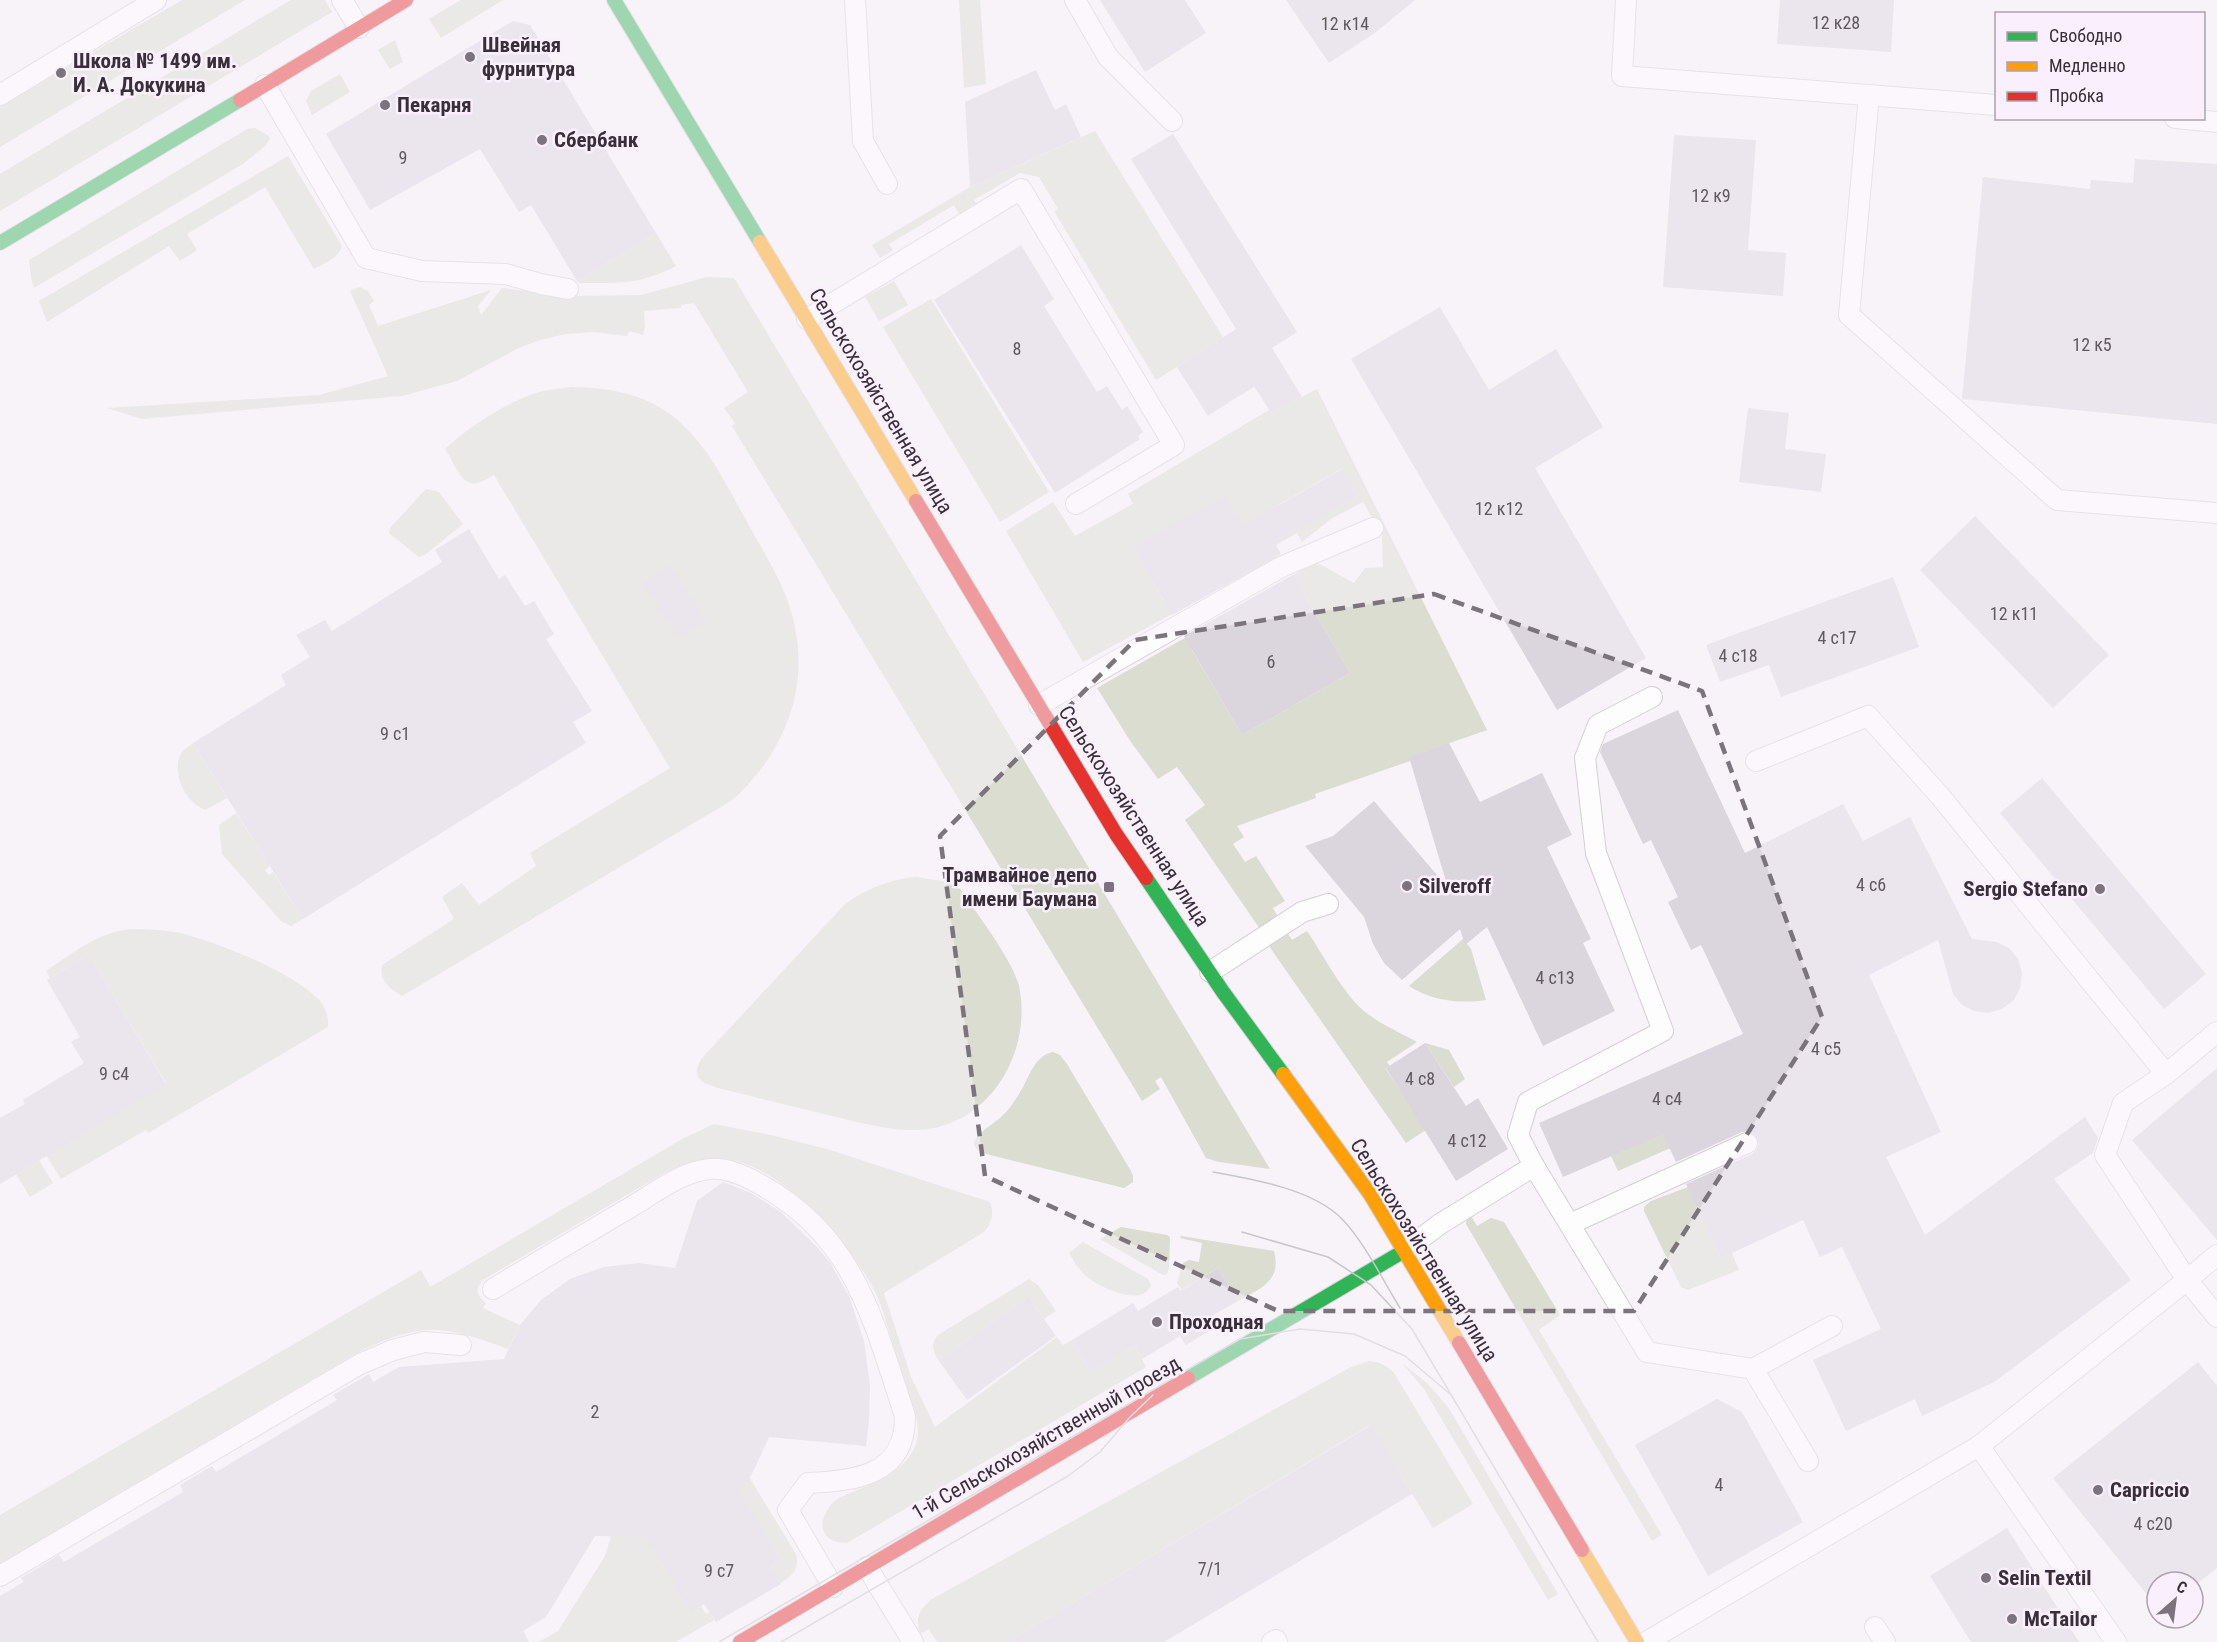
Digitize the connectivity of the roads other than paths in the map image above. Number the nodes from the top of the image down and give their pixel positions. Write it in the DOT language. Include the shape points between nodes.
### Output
graph roads {
  1 [pos="156,0"];
  2 [pos="342,0"];
  3 [pos="406,0"];
  4 [pos="614,0"];
  5 [pos="855,0"];
  6 [pos="1075,0"];
  7 [pos="1626,0"];
  8 [pos="359,28"];
  9 [pos="265,85"];
  10 [pos="0,95"];
  11 [pos="1869,95"];
  12 [pos="1995,105"];
  13 [pos="2196,120"];
  14 [pos="1172,121"];
  15 [pos="2217,122"];
  16 [pos="887,184"];
  17 [pos="0,243"];
  18 [pos="568,289"];
  19 [pos="807,319"];
  20 [pos="1076,504"];
  21 [pos="2217,513"];
  22 [pos="1373,528"];
  23 [pos="1652,698"];
  24 [pos="1039,705"];
  25 [pos="1756,761"];
  26 [pos="1328,904"];
  27 [pos="1210,972"];
  28 [pos="2217,1032"];
  29 [pos="2166,1074"];
  30 [pos="1747,1143"];
  31 [pos="1534,1167"];
  32 [pos="1570,1224"];
  33 [pos="1404,1251"];
  34 [pos="2217,1255"];
  35 [pos="2187,1280"];
  36 [pos="493,1289"];
  37 [pos="2217,1317"];
  38 [pos="1832,1326"];
  39 [pos="461,1345"];
  40 [pos="1753,1369"];
  41 [pos="1979,1446"];
  42 [pos="1808,1461"];
  43 [pos="867,1567"];
  44 [pos="0,1576"];
  45 [pos="833,1587"];
  46 [pos="1632,1640"];
  47 [pos="740,1642"];
  48 [pos="913,1642"];
  49 [pos="1272,1642"];
  50 [pos="1277,1642"];
  51 [pos="2116,1642"];
  1 -- 10 [label="lane"];
  2 -- 8 [label="lane"];
  3 -- 8 [label="main road"];
  4 -- 19 [label="main road, Сельскохозяйственная улица"];
  5 -- 16 [label="lane" via="863,141"];
  6 -- 14 [label="lane" via="1108,57"];
  7 -- 11 [label="lane" via="1622,76"];
  8 -- 9 [label="main road"];
  9 -- 17 [label="main road"];
  9 -- 18 [label="lane" via="366,258 422,271 506,274"];
  11 -- 12 [label="lane"];
  11 -- 21 [label="lane" via="1849,315 2057,500"];
  13 -- 15 [label="lane"];
  19 -- 20 [label="lane" via="1021,189 1174,445"];
  19 -- 24 [label="main road, Сельскохозяйственная улица"];
  22 -- 24 [label="lane" via="1281,567"];
  23 -- 31 [label="lane" via="1598,725 1585,758 1596,853 1664,1031 1528,1101 1518,1135"];
  24 -- 27 [label="main road, Сельскохозяйственная улица" via="1116,834"];
  25 -- 29 [label="lane" via="1868,716 1940,796"];
  26 -- 27 [label="lane" via="1302,912"];
  27 -- 33 [label="main road, Сельскохозяйственная улица" via="1370,1194"];
  28 -- 29 [label="lane"];
  29 -- 35 [label="lane" via="2123,1103 2105,1155"];
  30 -- 32 [label="lane"];
  31 -- 32 [label="lane"];
  31 -- 33 [label="lane" via="1440,1224"];
  32 -- 40 [label="lane" via="1647,1352"];
  33 -- 43 [label="main road, 1-й Сельскохозяйственный проезд"];
  33 -- 46 [label="main road, Сельскохозяйственная улица"];
  34 -- 35 [label="lane"];
  35 -- 37 [label="lane"];
  35 -- 41 [label="lane"];
  36 -- 45 [label="lane" via="671,1183 704,1169 751,1179 814,1224 853,1274 869,1305 905,1416 905,1432 889,1463 875,1472 841,1482 808,1483 788,1510"];
  38 -- 40 [label="lane"];
  39 -- 44 [label="lane" via="424,1342 360,1364"];
  40 -- 42 [label="lane"];
  41 -- 46 [label="lane" via="1705,1608"];
  41 -- 51 [label="lane"];
  43 -- 45 [label="main road, 1-й Сельскохозяйственный проезд"];
  43 -- 48 [label="lane"];
  45 -- 47 [label="main road, 1-й Сельскохозяйственный проезд"];
  49 -- 50 [label="lane"];
}
